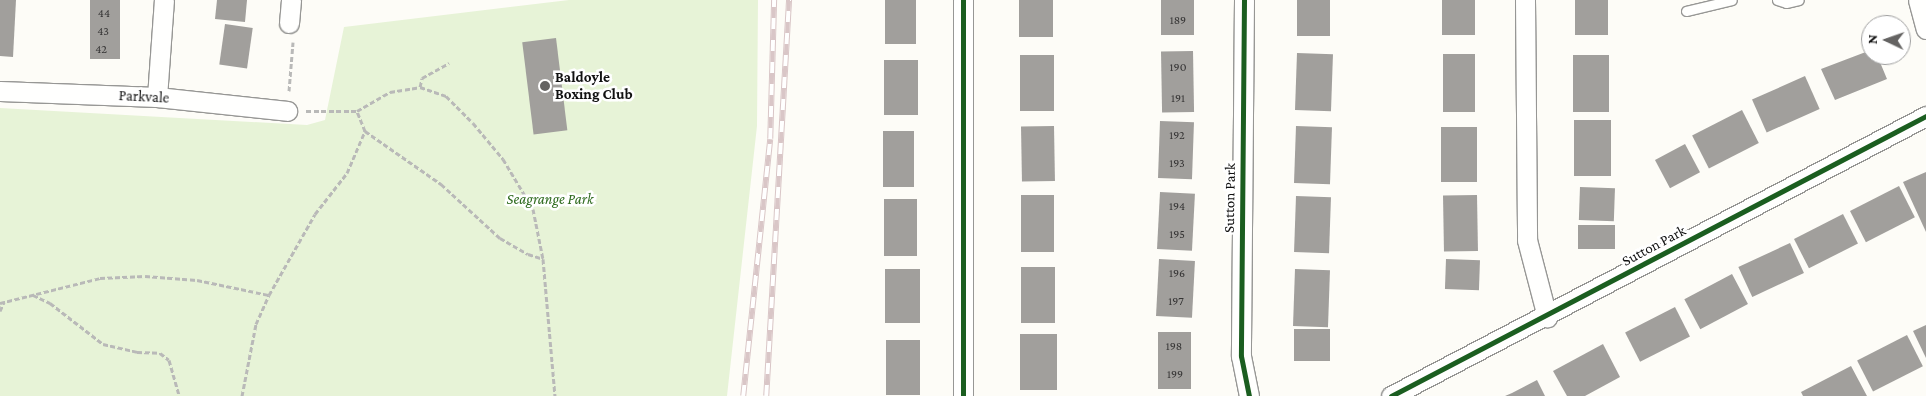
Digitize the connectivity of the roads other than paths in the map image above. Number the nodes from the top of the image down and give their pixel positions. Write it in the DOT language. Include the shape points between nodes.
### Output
graph roads {
  1 [pos="164,0"];
  2 [pos="291,0"];
  3 [pos="963,0"];
  4 [pos="1244,0"];
  5 [pos="1525,0"];
  6 [pos="1732,0"];
  7 [pos="1777,0"];
  8 [pos="1799,0"];
  9 [pos="1918,0"];
  10 [pos="1686,11"];
  11 [pos="289,23"];
  12 [pos="1926,29"];
  13 [pos="0,91"];
  14 [pos="157,97"];
  15 [pos="287,110"];
  16 [pos="1926,116"];
  17 [pos="1547,317"];
  18 [pos="963,396"];
  19 [pos="1249,396"];
  20 [pos="1391,396"];
  1 -- 14 [label="street"];
  2 -- 11 [label="street"];
  3 -- 18 [label="street"];
  4 -- 19 [label="street, Sutton Park" via="1241,356"];
  5 -- 17 [label="street" via="1527,240"];
  6 -- 10 [label="lane"];
  7 -- 8 [label="lane" via="1786,3"];
  9 -- 12 [label="street"];
  13 -- 14 [label="street, Parkvale"];
  14 -- 15 [label="street, Parkvale"];
  16 -- 17 [label="street, Sutton Park"];
  17 -- 20 [label="street, Sutton Park"];
}
